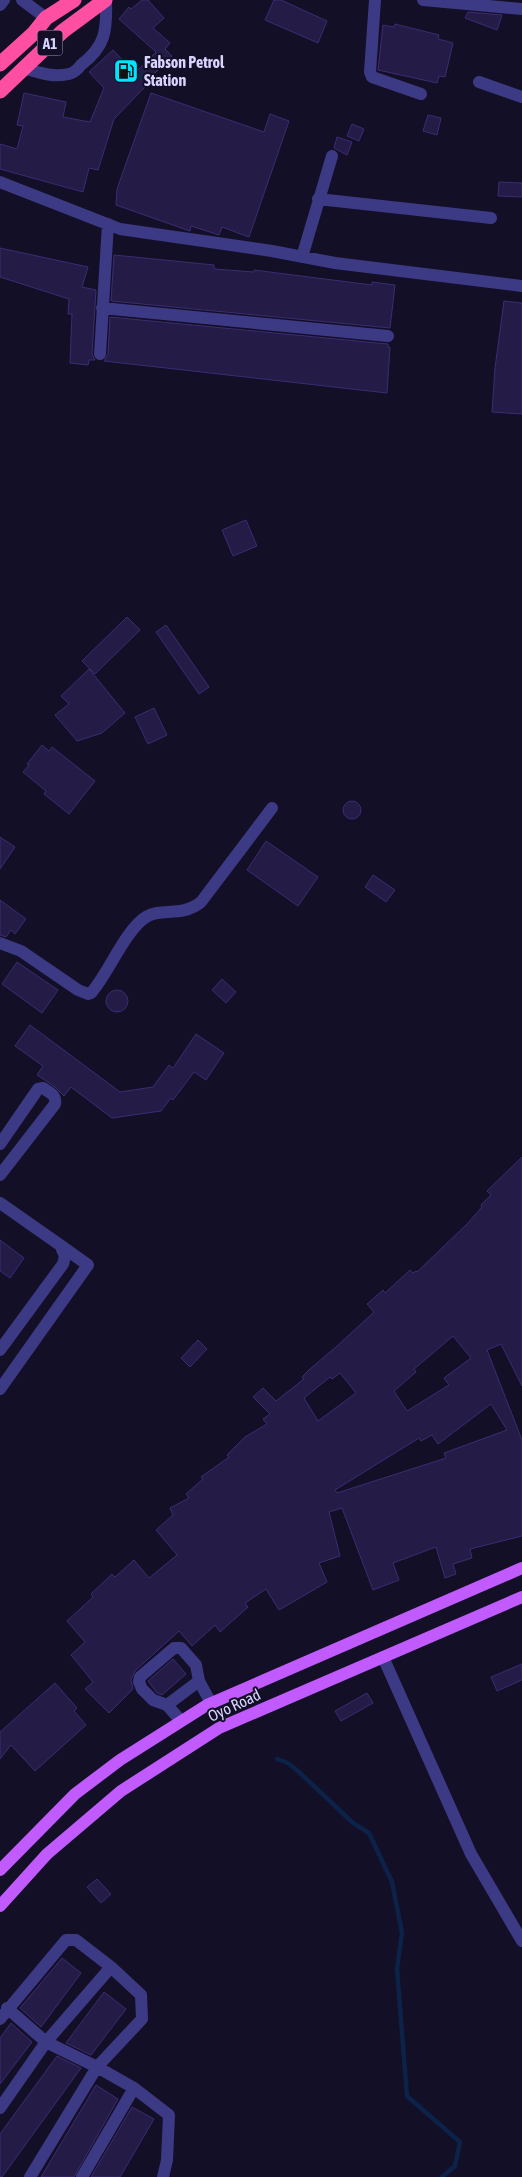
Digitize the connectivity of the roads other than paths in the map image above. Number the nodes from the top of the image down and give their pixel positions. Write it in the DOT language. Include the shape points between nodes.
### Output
graph roads {
  1 [pos="4,0"];
  2 [pos="22,0"];
  3 [pos="74,0"];
  4 [pos="106,0"];
  5 [pos="376,0"];
  6 [pos="423,0"];
  7 [pos="0,5"];
  8 [pos="522,9"];
  9 [pos="46,18"];
  10 [pos="0,64"];
  11 [pos="23,68"];
  12 [pos="479,82"];
  13 [pos="0,91"];
  14 [pos="421,94"];
  15 [pos="522,97"];
  16 [pos="332,156"];
  17 [pos="0,182"];
  18 [pos="318,199"];
  19 [pos="490,218"];
  20 [pos="108,224"];
  21 [pos="302,257"];
  22 [pos="522,286"];
  23 [pos="102,308"];
  24 [pos="388,336"];
  25 [pos="100,354"];
  26 [pos="272,808"];
  27 [pos="0,943"];
  28 [pos="0,1144"];
  29 [pos="0,1175"];
  30 [pos="0,1203"];
  31 [pos="60,1245"];
  32 [pos="0,1350"];
  33 [pos="0,1389"];
  34 [pos="522,1568"];
  35 [pos="522,1597"];
  36 [pos="383,1657"];
  37 [pos="199,1681"];
  38 [pos="211,1703"];
  39 [pos="167,1705"];
  40 [pos="181,1721"];
  41 [pos="0,1870"];
  42 [pos="0,1906"];
  43 [pos="522,1941"];
  44 [pos="112,1967"];
  45 [pos="4,2014"];
  46 [pos="46,2042"];
  47 [pos="97,2067"];
  48 [pos="134,2088"];
  49 [pos="0,2108"];
  50 [pos="30,2177"];
  51 [pos="82,2177"];
  52 [pos="163,2177"];
  1 -- 7 [label="street"];
  2 -- 9 [label="street"];
  3 -- 9 [label="highway, A1"];
  4 -- 11 [label="highway, A1" via="63,31"];
  4 -- 11 [label="street" via="107,25 103,42 71,74 53,76"];
  5 -- 14 [label="street" via="372,77"];
  6 -- 8 [label="street"];
  9 -- 10 [label="highway, A1"];
  11 -- 13 [label="highway, A1"];
  12 -- 15 [label="street"];
  16 -- 18 [label="street"];
  17 -- 20 [label="street"];
  18 -- 19 [label="street"];
  18 -- 21 [label="street"];
  20 -- 21 [label="street" via="120,229"];
  20 -- 23 [label="street"];
  21 -- 22 [label="street"];
  23 -- 24 [label="street"];
  23 -- 25 [label="street"];
  26 -- 27 [label="street" via="201,902 186,911 146,917 133,930 91,993 78,990 21,950"];
  28 -- 29 [label="street" via="38,1089 43,1088 53,1095 55,1104"];
  30 -- 31 [label="street"];
  31 -- 32 [label="street" via="63,1264"];
  31 -- 33 [label="street" via="88,1265"];
  34 -- 38 [label="main road, Oyo Road"];
  35 -- 36 [label="main road, Oyo Road"];
  36 -- 42 [label="main road, Oyo Road" via="219,1728 121,1790 47,1854"];
  36 -- 43 [label="street" via="471,1854"];
  37 -- 38 [label="street"];
  37 -- 39 [label="street"];
  37 -- 39 [label="street" via="196,1665 181,1648 174,1648 140,1677 139,1682 153,1700"];
  38 -- 40 [label="main road, Oyo Road"];
  39 -- 40 [label="street"];
  40 -- 41 [label="main road, Oyo Road" via="75,1794"];
  44 -- 45 [label="street" via="76,1940 66,1940"];
  44 -- 46 [label="street"];
  44 -- 47 [label="street" via="141,1995 142,2019"];
  45 -- 46 [label="street"];
  46 -- 47 [label="street"];
  46 -- 49 [label="street"];
  47 -- 48 [label="street"];
  47 -- 50 [label="street"];
  48 -- 51 [label="street"];
  48 -- 52 [label="street" via="169,2115"];
}
